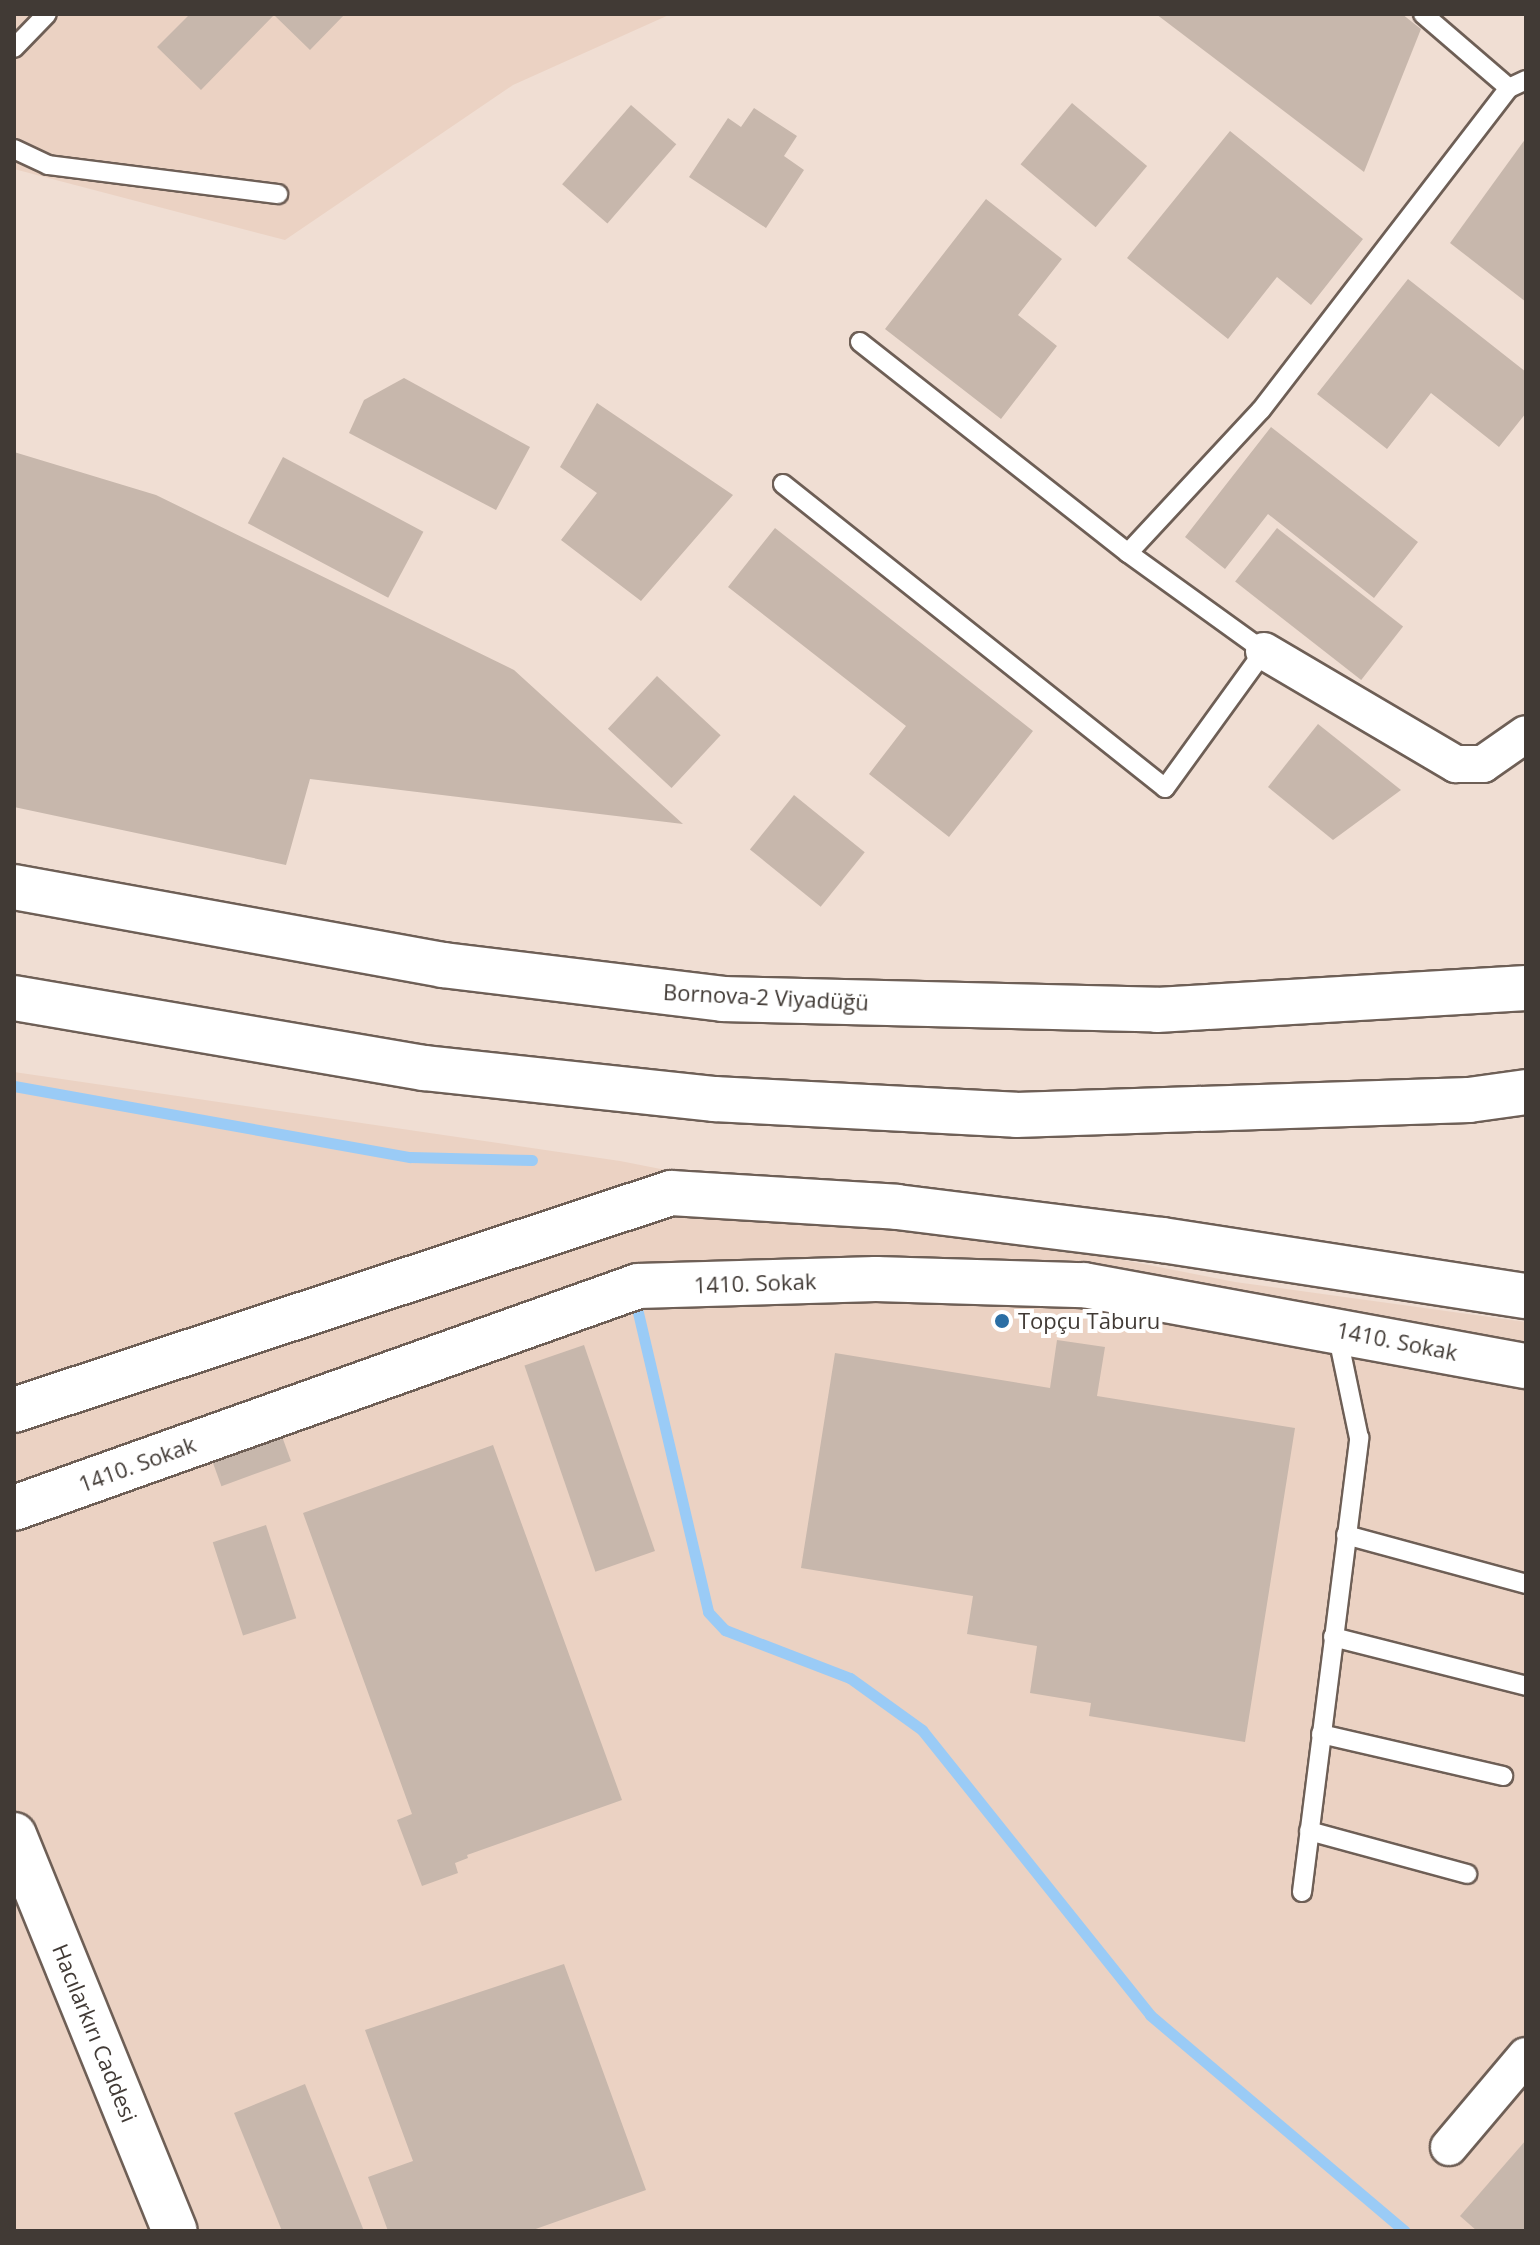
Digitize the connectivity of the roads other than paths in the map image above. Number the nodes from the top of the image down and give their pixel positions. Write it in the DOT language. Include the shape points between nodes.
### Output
graph roads {
  1 [pos="47,14"];
  2 [pos="1423,14"];
  3 [pos="14,48"];
  4 [pos="1518,84"];
  5 [pos="14,149"];
  6 [pos="278,194"];
  7 [pos="860,342"];
  8 [pos="783,484"];
  9 [pos="1128,553"];
  10 [pos="1264,651"];
  11 [pos="1526,734"];
  12 [pos="14,887"];
  13 [pos="1526,988"];
  14 [pos="14,998"];
  15 [pos="1526,1092"];
  16 [pos="1526,1296"];
  17 [pos="1337,1330"];
  18 [pos="1526,1366"];
  19 [pos="14,1410"];
  20 [pos="14,1508"];
  21 [pos="1346,1535"];
  22 [pos="1526,1584"];
  23 [pos="1333,1637"];
  24 [pos="1526,1686"];
  25 [pos="1321,1734"];
  26 [pos="1503,1776"];
  27 [pos="1309,1831"];
  28 [pos="14,1835"];
  29 [pos="1467,1874"];
  30 [pos="1302,1892"];
  31 [pos="1526,2056"];
  32 [pos="1449,2147"];
  33 [pos="175,2231"];
  1 -- 3 [label="lane"];
  2 -- 4 [label="lane"];
  4 -- 9 [label="lane" via="1261,410"];
  5 -- 6 [label="lane" via="48,165"];
  7 -- 9 [label="lane"];
  8 -- 10 [label="lane" via="1165,788"];
  9 -- 10 [label="lane"];
  10 -- 11 [label="street" via="1456,764 1483,764"];
  12 -- 13 [label="main road, Bornova-2 Viyadüğü" via="443,965 722,999 1157,1010"];
  14 -- 15 [label="main road" via="424,1068 714,1099 1016,1115 1469,1100"];
  16 -- 19 [label="main road" via="1163,1240 897,1207 671,1193"];
  17 -- 18 [label="main road, 1410. Sokak"];
  17 -- 20 [label="main road, 1410. Sokak" via="1084,1285 876,1279 638,1286"];
  17 -- 21 [label="lane" via="1359,1438"];
  21 -- 22 [label="lane"];
  21 -- 23 [label="lane"];
  23 -- 24 [label="lane"];
  23 -- 25 [label="lane"];
  25 -- 26 [label="lane"];
  25 -- 27 [label="lane"];
  27 -- 29 [label="lane"];
  27 -- 30 [label="lane"];
  28 -- 33 [label="main road, Hacılarkırı Caddesi"];
  31 -- 32 [label="street"];
}
